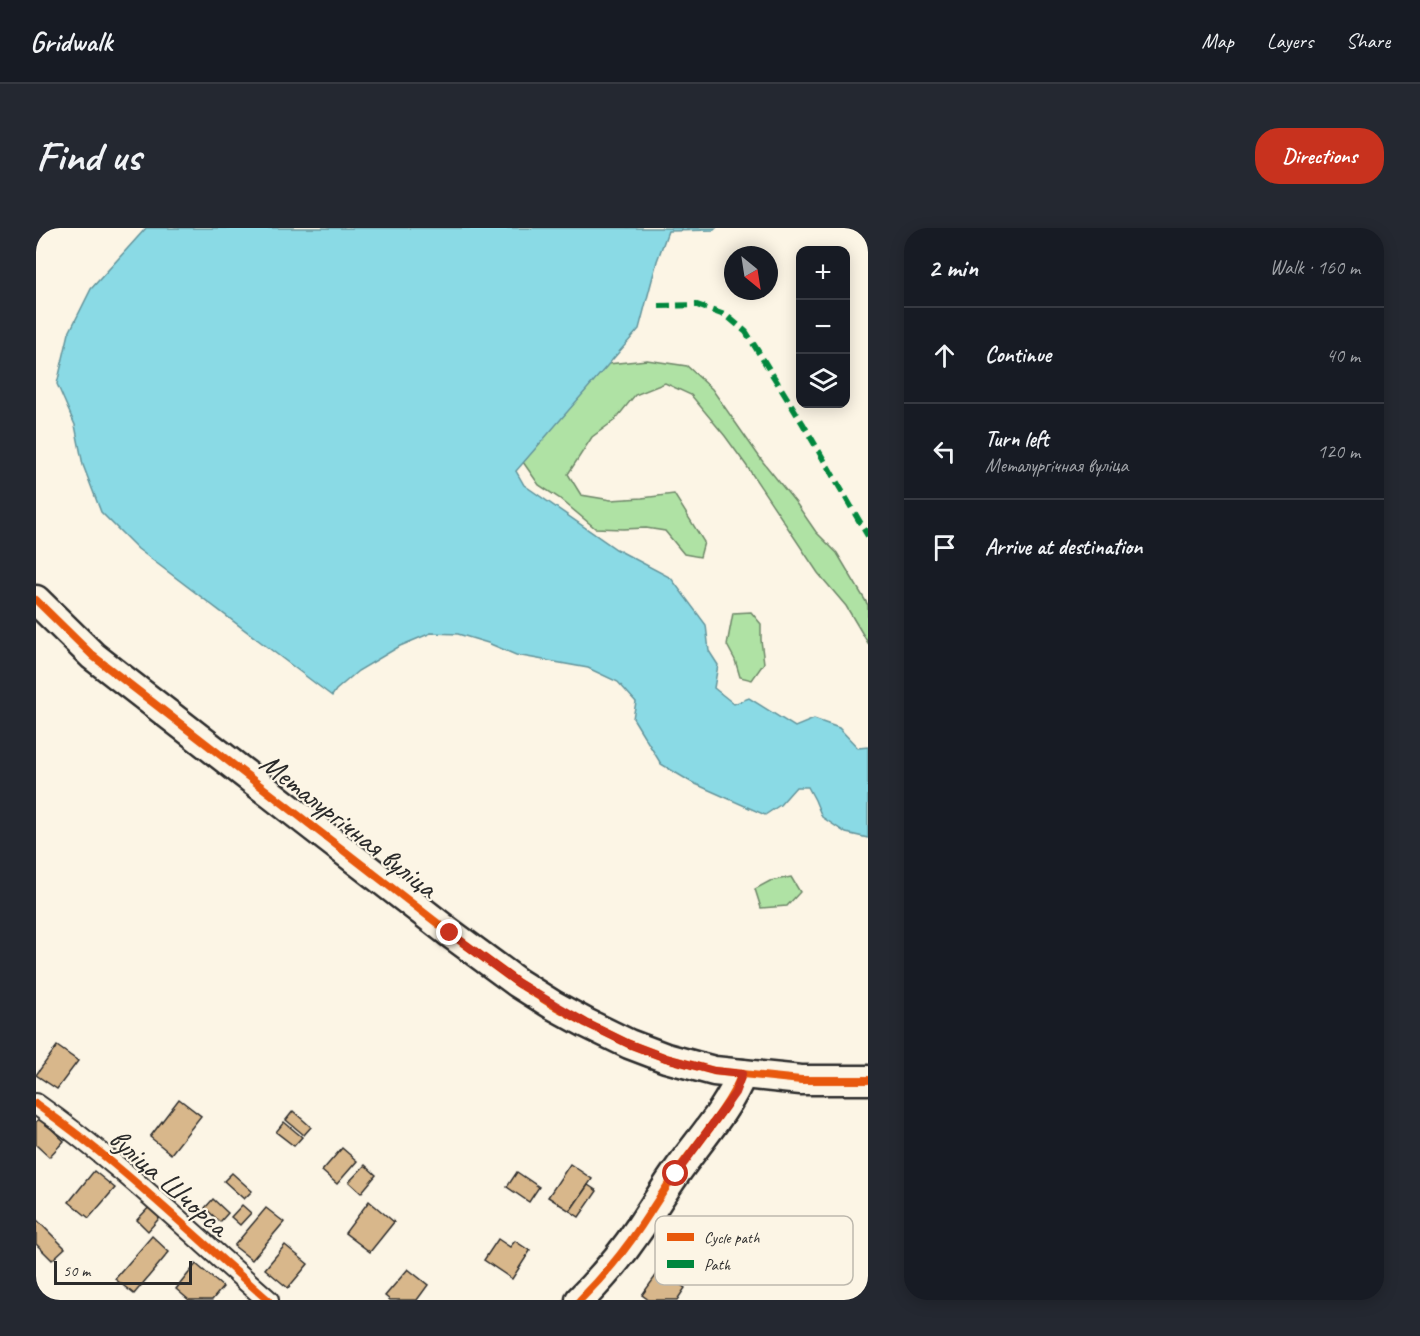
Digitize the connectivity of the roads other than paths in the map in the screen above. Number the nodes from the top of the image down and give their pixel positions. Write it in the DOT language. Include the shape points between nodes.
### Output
graph roads {
  1 [pos="36,600"];
  2 [pos="742,1074"];
  3 [pos="868,1080"];
  4 [pos="36,1104"];
  5 [pos="268,1300"];
  6 [pos="580,1300"];
  1 -- 2 [label="street, Металургічная вуліца" via="93,656 518,983 629,1044 714,1071"];
  2 -- 3 [label="street, Металургічная вуліца" via="801,1080"];
  2 -- 6 [label="street" via="735,1093 641,1226"];
  4 -- 5 [label="street, вуліца Шчорса" via="111,1161"];
}
